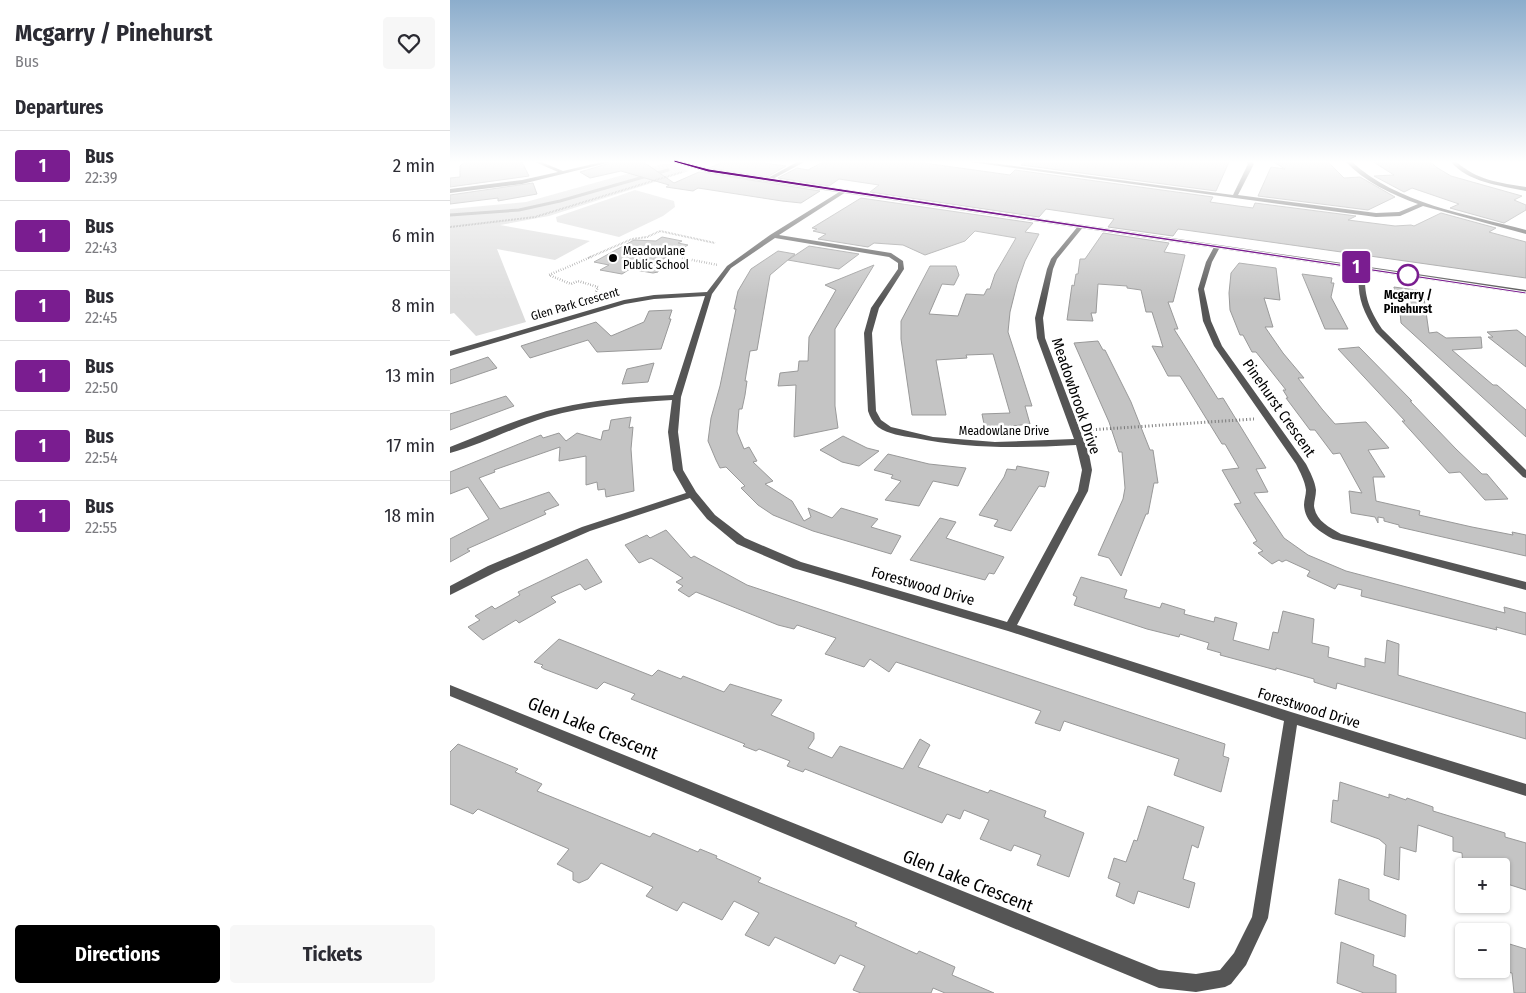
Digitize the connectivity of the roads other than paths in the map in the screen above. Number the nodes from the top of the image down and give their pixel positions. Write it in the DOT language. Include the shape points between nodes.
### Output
graph roads {
  1 [pos="818,207"];
  2 [pos="955,207"];
  3 [pos="1321,207"];
  4 [pos="1415,207"];
  5 [pos="1439,207"];
  6 [pos="1081,226"];
  7 [pos="1526,232"];
  8 [pos="772,236"];
  9 [pos="1217,247"];
  10 [pos="1362,268"];
  11 [pos="1526,292"];
  12 [pos="709,294"];
  13 [pos="450,354"];
  14 [pos="677,397"];
  15 [pos="1079,442"];
  16 [pos="450,450"];
  17 [pos="1526,475"];
  18 [pos="692,494"];
  19 [pos="1526,586"];
  20 [pos="450,591"];
  21 [pos="1010,627"];
  22 [pos="450,690"];
  23 [pos="1291,718"];
  24 [pos="1526,790"];
  1 -- 8 [label="street, Forestwood Drive"];
  2 -- 6 [label="street"];
  3 -- 4 [label="street" via="1387,216"];
  5 -- 7 [label="street"];
  6 -- 9 [label="street"];
  6 -- 15 [label="street, Meadowbrook Drive" via="1054,259 1039,318 1041,338"];
  8 -- 12 [label="street, Forestwood Drive" via="729,267"];
  8 -- 15 [label="street, Meadowlane Drive" via="891,255 901,262 901,269 875,308 868,333 872,411 879,425 891,431 947,444 982,446"];
  9 -- 10 [label="street"];
  9 -- 19 [label="street, Pinehurst Crescent" via="1202,289 1207,321 1218,346 1308,479 1312,517 1322,528 1352,543"];
  10 -- 11 [label="street"];
  10 -- 17 [label="street" via="1360,290 1364,307 1379,330"];
  12 -- 13 [label="street, Glen Park Crescent" via="624,302"];
  12 -- 14 [label="street, Forestwood Drive"];
  14 -- 16 [label="street" via="569,409"];
  14 -- 18 [label="street, Forestwood Drive" via="673,432 678,470"];
  15 -- 21 [label="street, Meadowbrook Drive" via="1087,470 1083,491"];
  18 -- 20 [label="street" via="586,529 492,569"];
  18 -- 21 [label="street, Forestwood Drive" via="711,517 741,541 797,565"];
  21 -- 23 [label="street, Forestwood Drive"];
  22 -- 23 [label="street, Glen Lake Crescent" via="1159,979 1196,983 1225,978 1240,959 1260,918"];
  23 -- 24 [label="street, Forestwood Drive"];
}
